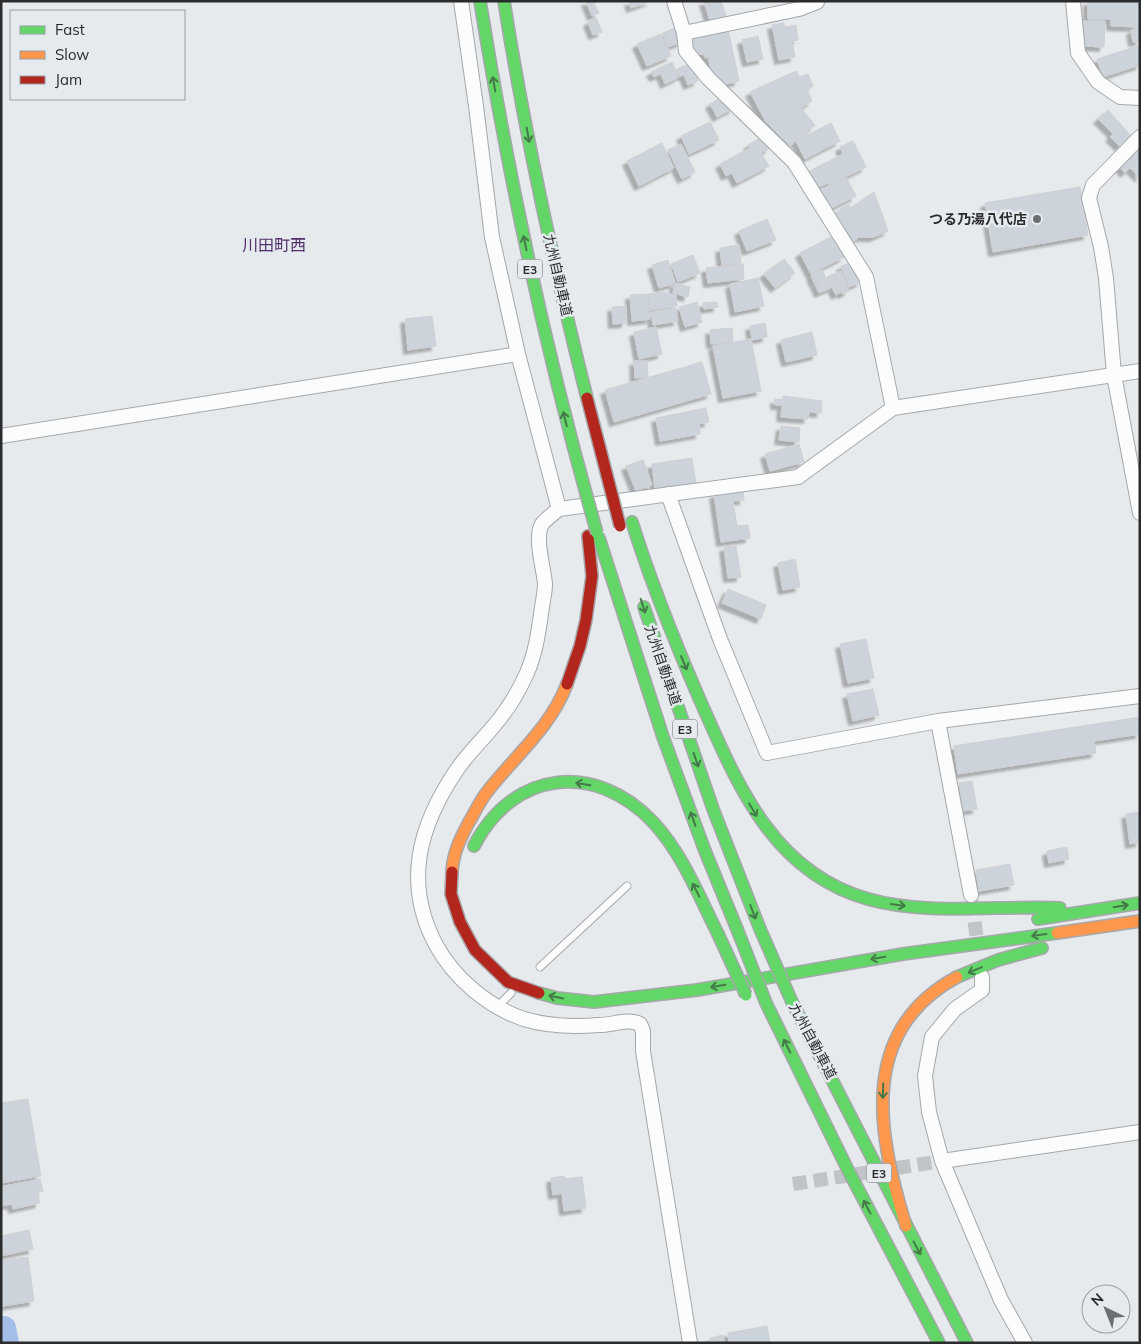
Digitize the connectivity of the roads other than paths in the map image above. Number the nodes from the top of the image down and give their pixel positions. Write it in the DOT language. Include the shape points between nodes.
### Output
graph roads {
  1 [pos="460,1"];
  2 [pos="480,1"];
  3 [pos="504,1"];
  4 [pos="674,1"];
  5 [pos="1072,1"];
  6 [pos="818,2"];
  7 [pos="684,33"];
  8 [pos="1140,98"];
  9 [pos="1140,137"];
  10 [pos="572,336"];
  11 [pos="518,354"];
  12 [pos="1140,371"];
  13 [pos="1114,375"];
  14 [pos="893,408"];
  15 [pos="1,436"];
  16 [pos="668,494"];
  17 [pos="559,508"];
  18 [pos="1140,513"];
  19 [pos="622,530"];
  20 [pos="592,534"];
  21 [pos="640,595"];
  22 [pos="1140,696"];
  23 [pos="938,722"];
  24 [pos="469,858"];
  25 [pos="627,886"];
  26 [pos="971,895"];
  27 [pos="1140,903"];
  28 [pos="1102,909"];
  29 [pos="1026,921"];
  30 [pos="1140,922"];
  31 [pos="1122,924"];
  32 [pos="788,959"];
  33 [pos="722,969"];
  34 [pos="528,972"];
  35 [pos="542,972"];
  36 [pos="982,977"];
  37 [pos="511,993"];
  38 [pos="749,1002"];
  39 [pos="497,1006"];
  40 [pos="774,1044"];
  41 [pos="1140,1132"];
  42 [pos="942,1161"];
  43 [pos="848,1170"];
  44 [pos="906,1226"];
  45 [pos="690,1343"];
  46 [pos="939,1343"];
  47 [pos="967,1343"];
  48 [pos="1025,1343"];
  1 -- 11 [label="street" via="492,237"];
  20 -- 2 [label="highway, 九州自動車道 / E3, one-way, bridge" via="546,344 512,181"];
  3 -- 10 [label="highway, 九州自動車道 / E3, one-way, bridge" via="535,177"];
  4 -- 7 [label="street"];
  5 -- 8 [label="street" via="1078,53 1098,82 1120,97"];
  6 -- 7 [label="street" via="799,9"];
  7 -- 14 [label="street" via="686,51 708,78 794,162 866,278"];
  9 -- 13 [label="street" via="1093,185 1088,198 1106,278"];
  10 -- 19 [label="highway, 九州自動車道 / E3, bridge"];
  10 -- 28 [label="highway, one-way, bridge" via="664,618 742,790 758,818 777,841 799,863 838,889 896,906"];
  11 -- 15 [label="street"];
  11 -- 17 [label="street"];
  12 -- 13 [label="street"];
  13 -- 14 [label="street"];
  13 -- 18 [label="street"];
  14 -- 16 [label="street" via="798,476"];
  16 -- 17 [label="street"];
  16 -- 23 [label="street" via="720,639 767,753"];
  17 -- 39 [label="street" via="542,524 540,534 545,585 537,642 527,673 504,712 456,771 435,807 420,848 417,874 430,935 451,968 478,994"];
  31 -- 20 [label="highway, one-way" via="903,954 697,990 594,1002 557,998 508,982 475,950 460,922 451,894 453,858 459,840 486,793 540,731 564,691 586,620 592,576"];
  43 -- 20 [label="highway, 九州自動車道 / E3, one-way, bridge" via="766,1003 736,929 663,737"];
  21 -- 44 [label="highway, 九州自動車道 / E3, one-way, bridge" via="713,809 760,929 792,1002"];
  22 -- 23 [label="street"];
  23 -- 26 [label="street"];
  38 -- 24 [label="highway, one-way, bridge" via="678,855 649,817 625,798 604,788 562,781 523,792 497,810"];
  25 -- 35 [label="lane"];
  28 -- 27 [label="highway, one-way"];
  28 -- 29 [label="highway"];
  30 -- 31 [label="highway"];
  31 -- 44 [label="highway, one-way" via="996,961 946,983 929,994 911,1013 896,1035 882,1087 883,1123 893,1188"];
  32 -- 33 [label="highway"];
  34 -- 35 [label="highway"];
  36 -- 42 [label="street" via="982,990 955,1009 932,1037 925,1076 929,1112"];
  37 -- 39 [label="lane"];
  39 -- 45 [label="street" via="524,1019 552,1024 599,1025 633,1021 640,1024"];
  40 -- 43 [label="highway"];
  41 -- 42 [label="street"];
  42 -- 48 [label="street" via="1001,1300"];
  46 -- 43 [label="highway, 九州自動車道 / E3, one-way"];
  44 -- 47 [label="highway, 九州自動車道 / E3, one-way"];
}
